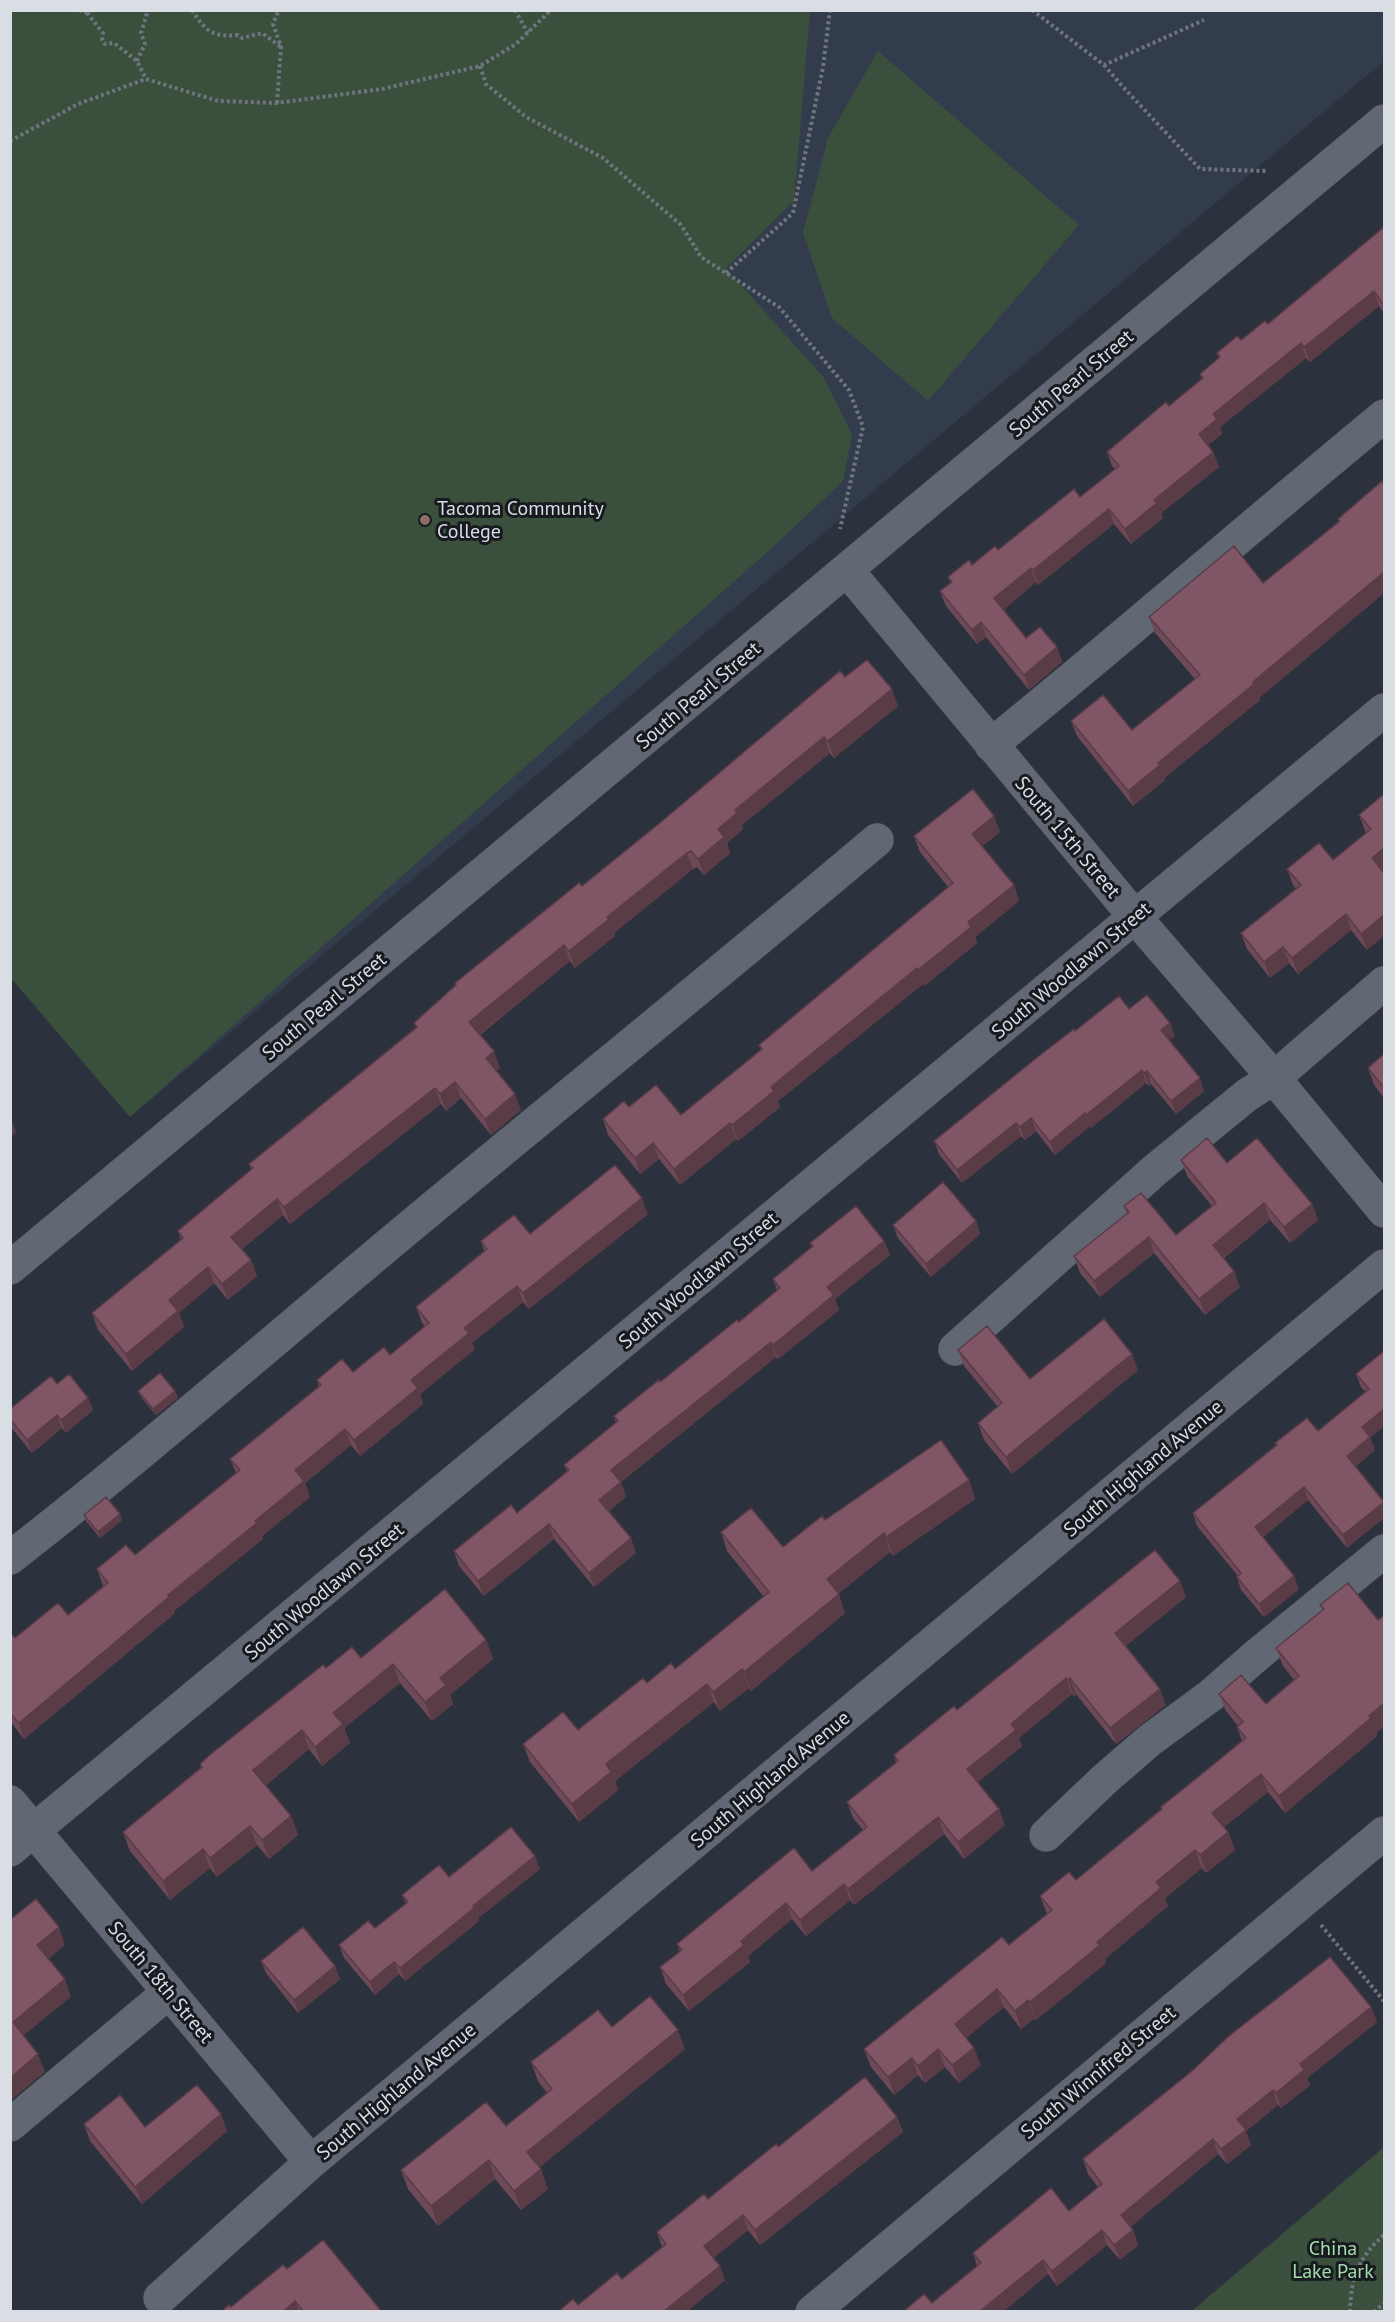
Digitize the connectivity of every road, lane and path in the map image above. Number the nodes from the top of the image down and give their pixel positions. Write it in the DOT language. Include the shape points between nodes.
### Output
graph roads {
  1 [pos="80,10"];
  2 [pos="92,10"];
  3 [pos="148,10"];
  4 [pos="192,10"];
  5 [pos="279,10"];
  6 [pos="515,10"];
  7 [pos="551,10"];
  8 [pos="830,10"];
  9 [pos="1032,10"];
  10 [pos="87,13"];
  11 [pos="1204,20"];
  12 [pos="528,33"];
  13 [pos="282,47"];
  14 [pos="137,61"];
  15 [pos="1104,64"];
  16 [pos="480,66"];
  17 [pos="146,79"];
  18 [pos="277,103"];
  19 [pos="1384,121"];
  20 [pos="10,141"];
  21 [pos="1268,171"];
  22 [pos="726,273"];
  23 [pos="1384,416"];
  24 [pos="840,529"];
  25 [pos="847,570"];
  26 [pos="1384,710"];
  27 [pos="991,744"];
  28 [pos="878,840"];
  29 [pos="1135,917"];
  30 [pos="1384,983"];
  31 [pos="1274,1078"];
  32 [pos="1384,1211"];
  33 [pos="1384,1266"];
  34 [pos="10,1268"];
  35 [pos="955,1349"];
  36 [pos="1384,1551"];
  37 [pos="10,1558"];
  38 [pos="10,1802"];
  39 [pos="1384,1833"];
  40 [pos="1046,1835"];
  41 [pos="22,1841"];
  42 [pos="1302,1902"];
  43 [pos="169,1992"];
  44 [pos="1384,2001"];
  45 [pos="10,2125"];
  46 [pos="311,2162"];
  47 [pos="1384,2235"];
  48 [pos="160,2298"];
  49 [pos="1384,2303"];
  50 [pos="812,2312"];
  51 [pos="1350,2312"];
  52 [pos="1374,2312"];
  1 -- 10 [label="path"];
  2 -- 10 [label="path"];
  3 -- 14 [label="path" via="141,33 145,44"];
  4 -- 13 [label="path" via="204,29 242,38 261,33"];
  5 -- 13 [label="path" via="273,24"];
  6 -- 12 [label="path"];
  7 -- 12 [label="path"];
  8 -- 22 [label="path" via="824,67 793,213"];
  9 -- 15 [label="path"];
  10 -- 14 [label="path" via="103,33 105,44 114,43"];
  11 -- 15 [label="path"];
  12 -- 16 [label="path"];
  13 -- 18 [label="path"];
  14 -- 17 [label="path"];
  15 -- 21 [label="path" via="1200,169"];
  16 -- 18 [label="path" via="382,89"];
  16 -- 22 [label="path" via="486,84 526,117 603,158 681,225 700,257"];
  17 -- 18 [label="path" via="218,101"];
  17 -- 20 [label="path" via="78,104"];
  19 -- 25 [label="street, South Pearl Street"];
  22 -- 24 [label="path" via="779,306 849,390 863,427"];
  23 -- 27 [label="street"];
  25 -- 27 [label="street, South 15th Street"];
  25 -- 34 [label="street, South Pearl Street"];
  26 -- 29 [label="street, South Woodlawn Street"];
  27 -- 29 [label="street, South 15th Street"];
  28 -- 37 [label="street" via="97,1490"];
  29 -- 31 [label="street, South 15th Street"];
  29 -- 41 [label="street, South Woodlawn Street"];
  30 -- 31 [label="street"];
  31 -- 32 [label="street, South 15th Street"];
  31 -- 35 [label="street" via="1247,1095 1155,1170"];
  33 -- 46 [label="street, South Highland Avenue"];
  36 -- 40 [label="street" via="1210,1696 1150,1740"];
  38 -- 41 [label="street, South 18th Street"];
  39 -- 42 [label="street, South Winnifred Street"];
  41 -- 43 [label="street, South 18th Street"];
  42 -- 44 [label="path"];
  42 -- 50 [label="street, South Winnifred Street"];
  43 -- 45 [label="street"];
  43 -- 46 [label="street, South 18th Street"];
  46 -- 48 [label="street, South Highland Avenue"];
  47 -- 51 [label="path" via="1362,2259"];
  49 -- 52 [label="path"];
}
